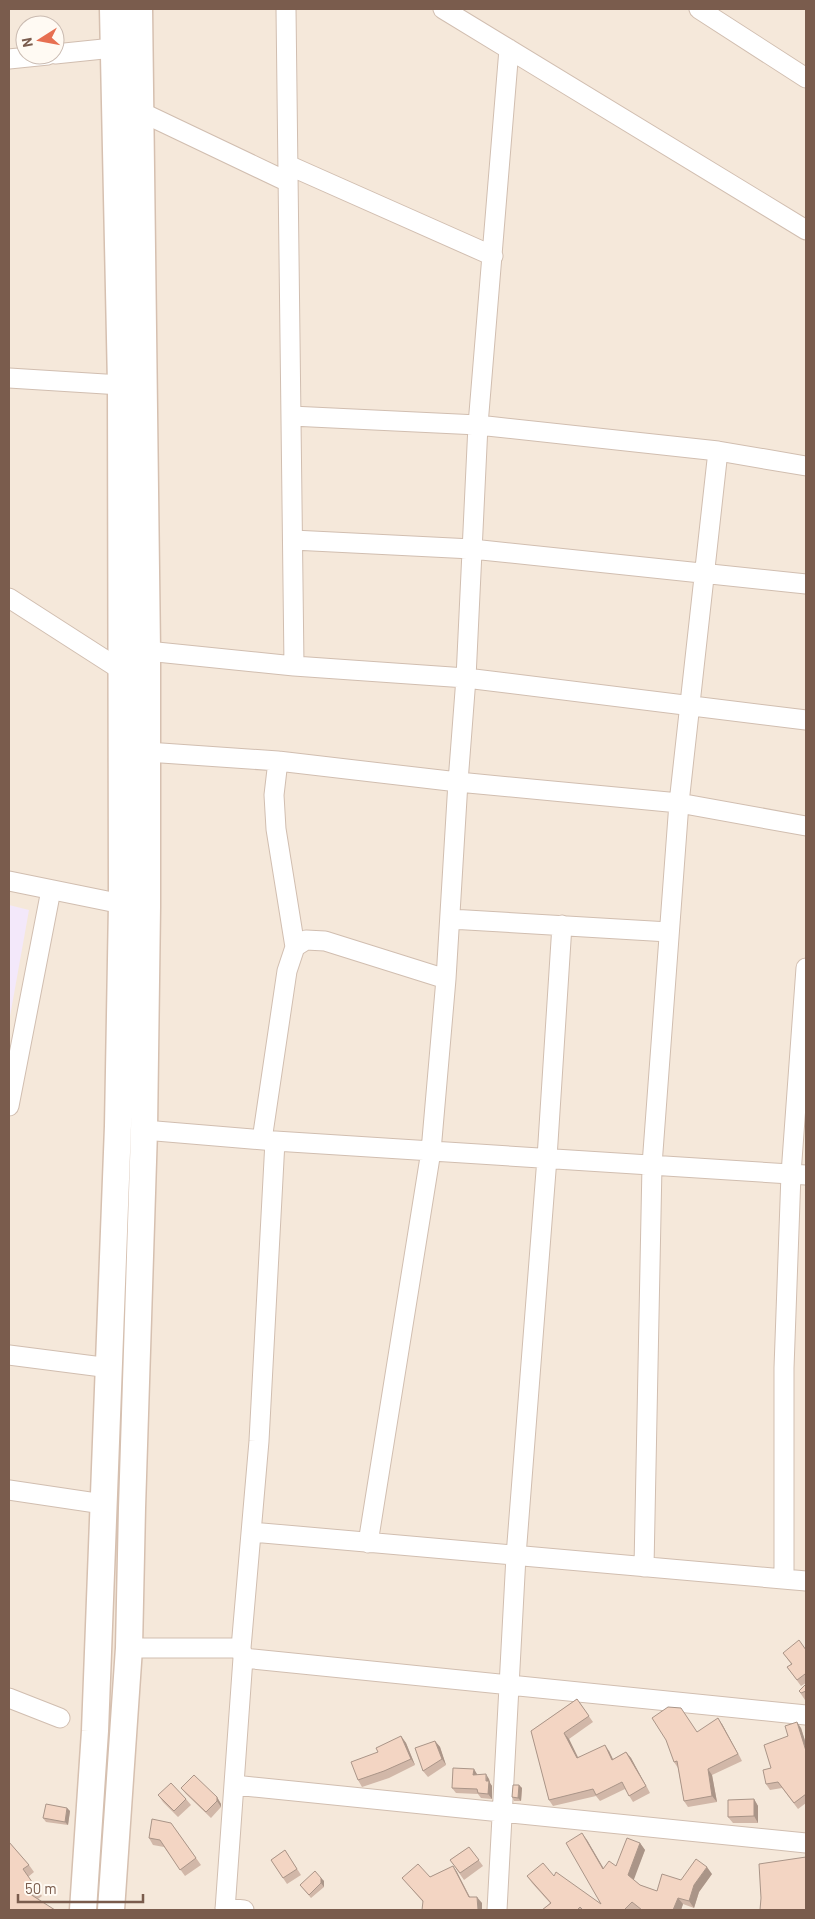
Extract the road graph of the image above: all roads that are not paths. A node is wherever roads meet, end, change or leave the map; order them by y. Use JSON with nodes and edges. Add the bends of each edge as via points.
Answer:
{"nodes":[{"id":1,"x":113,"y":9,"type":"edge"},
{"id":2,"x":139,"y":9,"type":"edge"},
{"id":3,"x":286,"y":9,"type":"edge"},
{"id":4,"x":443,"y":9,"type":"edge"},
{"id":5,"x":699,"y":9,"type":"edge"},
{"id":6,"x":113,"y":48,"type":"junction"},
{"id":7,"x":509,"y":49,"type":"junction"},
{"id":8,"x":65,"y":53,"type":"edge"},
{"id":9,"x":806,"y":78,"type":"edge"},
{"id":10,"x":139,"y":112,"type":"junction"},
{"id":11,"x":288,"y":173,"type":"junction"},
{"id":12,"x":806,"y":230,"type":"edge"},
{"id":13,"x":494,"y":256,"type":"junction"},
{"id":14,"x":9,"y":378,"type":"edge"},
{"id":15,"x":121,"y":385,"type":"junction"},
{"id":16,"x":291,"y":416,"type":"junction"},
{"id":17,"x":478,"y":425,"type":"junction"},
{"id":18,"x":718,"y":450,"type":"junction"},
{"id":19,"x":806,"y":466,"type":"edge"},
{"id":20,"x":293,"y":540,"type":"junction"},
{"id":21,"x":472,"y":550,"type":"junction"},
{"id":22,"x":705,"y":574,"type":"junction"},
{"id":23,"x":806,"y":584,"type":"edge"},
{"id":24,"x":9,"y":598,"type":"edge"},
{"id":25,"x":147,"y":651,"type":"junction"},
{"id":26,"x":294,"y":666,"type":"junction"},
{"id":27,"x":121,"y":670,"type":"junction"},
{"id":28,"x":466,"y":678,"type":"junction"},
{"id":29,"x":691,"y":706,"type":"junction"},
{"id":30,"x":806,"y":720,"type":"edge"},
{"id":31,"x":146,"y":752,"type":"junction"},
{"id":32,"x":278,"y":761,"type":"junction"},
{"id":33,"x":458,"y":782,"type":"junction"},
{"id":34,"x":679,"y":803,"type":"junction"},
{"id":35,"x":806,"y":826,"type":"edge"},
{"id":36,"x":9,"y":881,"type":"edge"},
{"id":37,"x":50,"y":890,"type":"junction"},
{"id":38,"x":122,"y":904,"type":"junction"},
{"id":39,"x":450,"y":919,"type":"junction"},
{"id":40,"x":562,"y":925,"type":"junction"},
{"id":41,"x":669,"y":932,"type":"junction"},
{"id":42,"x":295,"y":947,"type":"junction"},
{"id":43,"x":806,"y":968,"type":"edge"},
{"id":44,"x":446,"y":979,"type":"junction"},
{"id":45,"x":9,"y":1106,"type":"edge"},
{"id":46,"x":144,"y":1130,"type":"junction"},
{"id":47,"x":269,"y":1141,"type":"junction"},
{"id":48,"x":431,"y":1151,"type":"junction"},
{"id":49,"x":547,"y":1158,"type":"junction"},
{"id":50,"x":652,"y":1166,"type":"junction"},
{"id":51,"x":799,"y":1175,"type":"edge"},
{"id":52,"x":9,"y":1355,"type":"edge"},
{"id":53,"x":110,"y":1368,"type":"junction"},
{"id":54,"x":9,"y":1490,"type":"edge"},
{"id":55,"x":103,"y":1504,"type":"junction"},
{"id":56,"x":252,"y":1532,"type":"junction"},
{"id":57,"x":368,"y":1543,"type":"junction"},
{"id":58,"x":516,"y":1556,"type":"junction"},
{"id":59,"x":644,"y":1567,"type":"junction"},
{"id":60,"x":784,"y":1579,"type":"junction"},
{"id":61,"x":806,"y":1581,"type":"edge"},
{"id":62,"x":129,"y":1648,"type":"junction"},
{"id":63,"x":242,"y":1653,"type":"junction"},
{"id":64,"x":509,"y":1685,"type":"junction"},
{"id":65,"x":9,"y":1698,"type":"edge"},
{"id":66,"x":806,"y":1715,"type":"edge"},
{"id":67,"x":60,"y":1718,"type":"dead end"},
{"id":68,"x":234,"y":1785,"type":"junction"},
{"id":69,"x":503,"y":1812,"type":"junction"},
{"id":70,"x":806,"y":1843,"type":"edge"},
{"id":71,"x":225,"y":1909,"type":"edge"},
{"id":72,"x":83,"y":1910,"type":"edge"},
{"id":73,"x":111,"y":1910,"type":"edge"},
{"id":74,"x":244,"y":1910,"type":"edge"},
{"id":75,"x":497,"y":1910,"type":"edge"}],
"edges":[{"from":1,"to":6,"type":"main road"},
{"from":2,"to":10,"type":"main road"},
{"from":3,"to":11,"type":"street"},
{"from":4,"to":7,"type":"street"},
{"from":5,"to":9,"type":"street"},
{"from":6,"to":8,"type":"street"},
{"from":6,"to":15,"type":"main road"},
{"from":7,"to":12,"type":"street"},
{"from":7,"to":13,"type":"street"},
{"from":10,"to":11,"type":"street"},
{"from":10,"to":25,"type":"main road"},
{"from":11,"to":13,"type":"street"},
{"from":11,"to":16,"type":"street"},
{"from":13,"to":17,"type":"street"},
{"from":14,"to":15,"type":"street"},
{"from":15,"to":27,"type":"main road"},
{"from":16,"to":17,"type":"street"},
{"from":16,"to":20,"type":"street"},
{"from":17,"to":18,"type":"street"},
{"from":17,"to":21,"type":"street"},
{"from":18,"to":19,"type":"street"},
{"from":18,"to":22,"type":"street"},
{"from":20,"to":21,"type":"street"},
{"from":20,"to":26,"type":"street"},
{"from":21,"to":22,"type":"street"},
{"from":21,"to":28,"type":"street"},
{"from":22,"to":23,"type":"street"},
{"from":22,"to":29,"type":"street"},
{"from":24,"to":27,"type":"street"},
{"from":25,"to":26,"type":"street"},
{"from":25,"to":31,"type":"main road"},
{"from":26,"to":28,"type":"street"},
{"from":27,"to":38,"type":"main road"},
{"from":28,"to":29,"type":"street"},
{"from":28,"to":33,"type":"street"},
{"from":29,"to":30,"type":"street"},
{"from":29,"to":34,"type":"street"},
{"from":31,"to":32,"type":"street"},
{"from":31,"to":46,"type":"main road"},
{"from":32,"to":33,"type":"street"},
{"from":32,"to":42,"type":"street","via":[[274,795],[276,829]]},
{"from":33,"to":34,"type":"street"},
{"from":33,"to":39,"type":"street"},
{"from":34,"to":35,"type":"street"},
{"from":34,"to":41,"type":"street"},
{"from":36,"to":37,"type":"street"},
{"from":37,"to":38,"type":"street"},
{"from":37,"to":45,"type":"street"},
{"from":38,"to":53,"type":"main road"},
{"from":39,"to":40,"type":"street"},
{"from":39,"to":44,"type":"street"},
{"from":40,"to":41,"type":"street"},
{"from":40,"to":49,"type":"street"},
{"from":41,"to":50,"type":"street"},
{"from":42,"to":44,"type":"street","via":[[306,940],[324,941]]},
{"from":42,"to":47,"type":"street","via":[[287,971]]},
{"from":43,"to":51,"type":"street"},
{"from":44,"to":48,"type":"street"},
{"from":46,"to":47,"type":"street"},
{"from":46,"to":62,"type":"main road"},
{"from":47,"to":48,"type":"street"},
{"from":47,"to":56,"type":"street"},
{"from":48,"to":49,"type":"street"},
{"from":48,"to":57,"type":"street"},
{"from":49,"to":50,"type":"street"},
{"from":49,"to":58,"type":"street"},
{"from":50,"to":51,"type":"street"},
{"from":50,"to":59,"type":"street"},
{"from":51,"to":60,"type":"street","via":[[784,1368]]},
{"from":52,"to":53,"type":"street"},
{"from":53,"to":55,"type":"main road"},
{"from":54,"to":55,"type":"street"},
{"from":55,"to":72,"type":"main road","via":[[95,1731]]},
{"from":56,"to":57,"type":"street"},
{"from":56,"to":63,"type":"street"},
{"from":57,"to":58,"type":"street"},
{"from":58,"to":59,"type":"street"},
{"from":58,"to":64,"type":"street"},
{"from":59,"to":60,"type":"street"},
{"from":60,"to":61,"type":"street"},
{"from":62,"to":63,"type":"street"},
{"from":62,"to":73,"type":"main road"},
{"from":63,"to":64,"type":"street"},
{"from":63,"to":68,"type":"street"},
{"from":64,"to":66,"type":"street"},
{"from":64,"to":69,"type":"street"},
{"from":65,"to":67,"type":"street"},
{"from":68,"to":69,"type":"street"},
{"from":68,"to":71,"type":"street"},
{"from":69,"to":70,"type":"street"},
{"from":69,"to":75,"type":"street"},
{"from":71,"to":74,"type":"street"}]}
